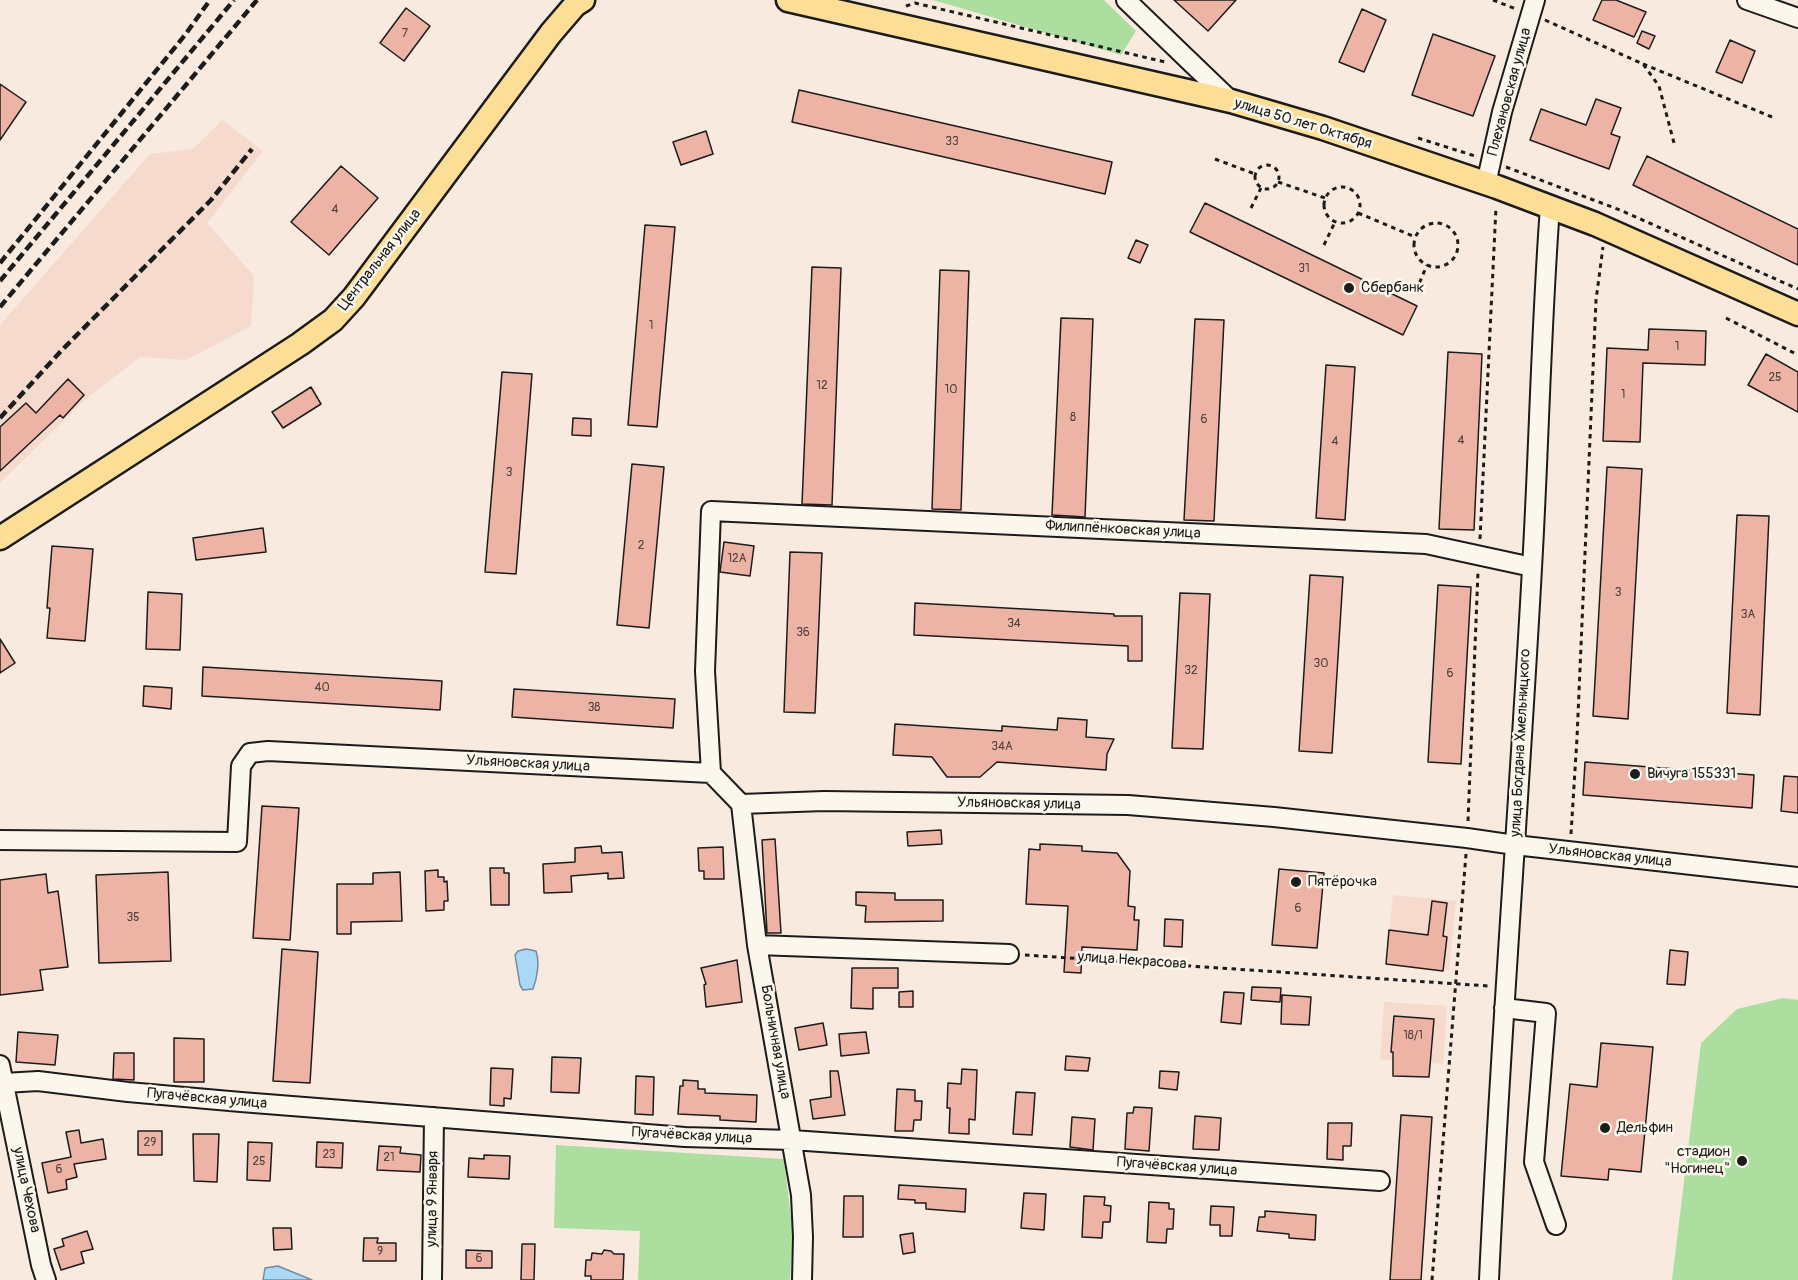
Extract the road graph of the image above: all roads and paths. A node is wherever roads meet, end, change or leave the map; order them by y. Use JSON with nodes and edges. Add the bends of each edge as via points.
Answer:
{"nodes":[{"id":1,"x":583,"y":0,"type":"edge"},
{"id":2,"x":788,"y":0,"type":"edge"},
{"id":3,"x":1126,"y":0,"type":"edge"},
{"id":4,"x":1493,"y":0,"type":"edge"},
{"id":5,"x":1748,"y":0,"type":"edge"},
{"id":6,"x":1533,"y":7,"type":"edge"},
{"id":7,"x":1798,"y":18,"type":"edge"},
{"id":8,"x":1643,"y":64,"type":"junction"},
{"id":9,"x":1231,"y":101,"type":"junction"},
{"id":10,"x":1772,"y":117,"type":"dead end"},
{"id":11,"x":1674,"y":143,"type":"dead end"},
{"id":12,"x":1215,"y":159,"type":"dead end"},
{"id":13,"x":1255,"y":174,"type":"junction"},
{"id":14,"x":1278,"y":182,"type":"junction"},
{"id":15,"x":1491,"y":185,"type":"junction"},
{"id":16,"x":1261,"y":188,"type":"junction"},
{"id":17,"x":1325,"y":198,"type":"junction"},
{"id":18,"x":1550,"y":207,"type":"junction"},
{"id":19,"x":1251,"y":208,"type":"dead end"},
{"id":20,"x":1358,"y":213,"type":"junction"},
{"id":21,"x":1335,"y":222,"type":"junction"},
{"id":22,"x":1608,"y":229,"type":"junction"},
{"id":23,"x":1415,"y":237,"type":"junction"},
{"id":24,"x":1324,"y":245,"type":"dead end"},
{"id":25,"x":1427,"y":265,"type":"junction"},
{"id":26,"x":1416,"y":291,"type":"dead end"},
{"id":27,"x":1798,"y":314,"type":"edge"},
{"id":28,"x":1726,"y":318,"type":"dead end"},
{"id":29,"x":1798,"y":355,"type":"edge"},
{"id":30,"x":0,"y":538,"type":"edge"},
{"id":31,"x":1479,"y":556,"type":"junction"},
{"id":32,"x":1532,"y":567,"type":"junction"},
{"id":33,"x":711,"y":773,"type":"junction"},
{"id":34,"x":741,"y":804,"type":"junction"},
{"id":35,"x":1467,"y":837,"type":"junction"},
{"id":36,"x":0,"y":840,"type":"edge"},
{"id":37,"x":1515,"y":845,"type":"junction"},
{"id":38,"x":1569,"y":851,"type":"junction"},
{"id":39,"x":1798,"y":877,"type":"edge"},
{"id":40,"x":757,"y":945,"type":"junction"},
{"id":41,"x":1009,"y":954,"type":"joint"},
{"id":42,"x":1456,"y":984,"type":"junction"},
{"id":43,"x":1506,"y":987,"type":"junction"},
{"id":44,"x":1504,"y":1008,"type":"junction"},
{"id":45,"x":1,"y":1078,"type":"edge"},
{"id":46,"x":434,"y":1118,"type":"junction"},
{"id":47,"x":792,"y":1140,"type":"junction"},
{"id":48,"x":1380,"y":1181,"type":"dead end"},
{"id":49,"x":1556,"y":1225,"type":"dead end"},
{"id":50,"x":46,"y":1280,"type":"edge"},
{"id":51,"x":432,"y":1280,"type":"edge"},
{"id":52,"x":802,"y":1280,"type":"edge"},
{"id":53,"x":1432,"y":1280,"type":"edge"},
{"id":54,"x":1489,"y":1280,"type":"edge"}],
"edges":[{"from":1,"to":30,"type":"main road","name":"Центральная улица","via":[[551,33],[333,320]]},
{"from":2,"to":9,"type":"main road","name":"улица 50 лет Октября"},
{"from":3,"to":9,"type":"street"},
{"from":4,"to":6,"type":"path"},
{"from":5,"to":7,"type":"street"},
{"from":6,"to":8,"type":"path"},
{"from":6,"to":15,"type":"street","name":"Плехановская улица","via":[[1502,112]]},
{"from":8,"to":10,"type":"path"},
{"from":8,"to":11,"type":"path","via":[[1659,86]]},
{"from":9,"to":15,"type":"main road","name":"улица 50 лет Октября"},
{"from":12,"to":13,"type":"path"},
{"from":13,"to":14,"type":"path","via":[[1270,166],[1278,174]]},
{"from":13,"to":16,"type":"path"},
{"from":14,"to":16,"type":"path","via":[[1269,189]]},
{"from":14,"to":17,"type":"path"},
{"from":15,"to":18,"type":"main road","name":"улица 50 лет Октября"},
{"from":15,"to":31,"type":"path"},
{"from":16,"to":19,"type":"path"},
{"from":17,"to":20,"type":"path","via":[[1332,190],[1349,189],[1360,201]]},
{"from":17,"to":21,"type":"path","via":[[1325,211]]},
{"from":18,"to":22,"type":"main road","name":"улица 50 лет Октября"},
{"from":18,"to":32,"type":"street","name":"улица Богдана Хмельницкого"},
{"from":20,"to":21,"type":"path","via":[[1350,222]]},
{"from":20,"to":23,"type":"path"},
{"from":21,"to":24,"type":"path"},
{"from":22,"to":27,"type":"main road","name":"улица 50 лет Октября"},
{"from":22,"to":38,"type":"path","via":[[1600,256],[1596,300]]},
{"from":23,"to":25,"type":"path","via":[[1414,250]]},
{"from":23,"to":25,"type":"path","via":[[1432,224],[1446,226],[1456,237],[1453,258],[1441,266]]},
{"from":25,"to":26,"type":"path"},
{"from":28,"to":29,"type":"path"},
{"from":31,"to":32,"type":"street","name":"Филиппёнковская улица"},
{"from":31,"to":33,"type":"street","name":"Филиппёнковская улица","via":[[1425,544],[711,511],[705,671]]},
{"from":31,"to":35,"type":"path"},
{"from":32,"to":37,"type":"street","name":"улица Богдана Хмельницкого"},
{"from":33,"to":34,"type":"street"},
{"from":33,"to":36,"type":"street","name":"Ульяновская улица","via":[[268,751],[249,753],[241,766],[237,842]]},
{"from":34,"to":35,"type":"street","name":"Ульяновская улица","via":[[824,801],[1128,806]]},
{"from":34,"to":40,"type":"street","name":"Больничная улица"},
{"from":35,"to":37,"type":"street","name":"Ульяновская улица"},
{"from":35,"to":42,"type":"path"},
{"from":37,"to":38,"type":"street","name":"Ульяновская улица"},
{"from":37,"to":43,"type":"street","name":"улица Богдана Хмельницкого"},
{"from":38,"to":39,"type":"street","name":"Ульяновская улица"},
{"from":40,"to":41,"type":"street"},
{"from":40,"to":47,"type":"street","name":"Больничная улица"},
{"from":41,"to":42,"type":"path","name":"улица Некрасова"},
{"from":42,"to":43,"type":"path","name":"улица Некрасова"},
{"from":42,"to":53,"type":"path"},
{"from":43,"to":44,"type":"street","name":"улица Богдана Хмельницкого"},
{"from":44,"to":49,"type":"street","via":[[1546,1013],[1534,1162]]},
{"from":44,"to":54,"type":"street","name":"улица Богдана Хмельницкого"},
{"from":45,"to":46,"type":"street","name":"Пугачёвская улица"},
{"from":45,"to":50,"type":"street","name":"улица Чехова"},
{"from":46,"to":47,"type":"street","name":"Пугачёвская улица","via":[[686,1137]]},
{"from":46,"to":51,"type":"street","name":"улица 9 Января"},
{"from":47,"to":48,"type":"street","name":"Пугачёвская улица"},
{"from":47,"to":52,"type":"street","name":"Больничная улица","via":[[801,1195]]}]}
